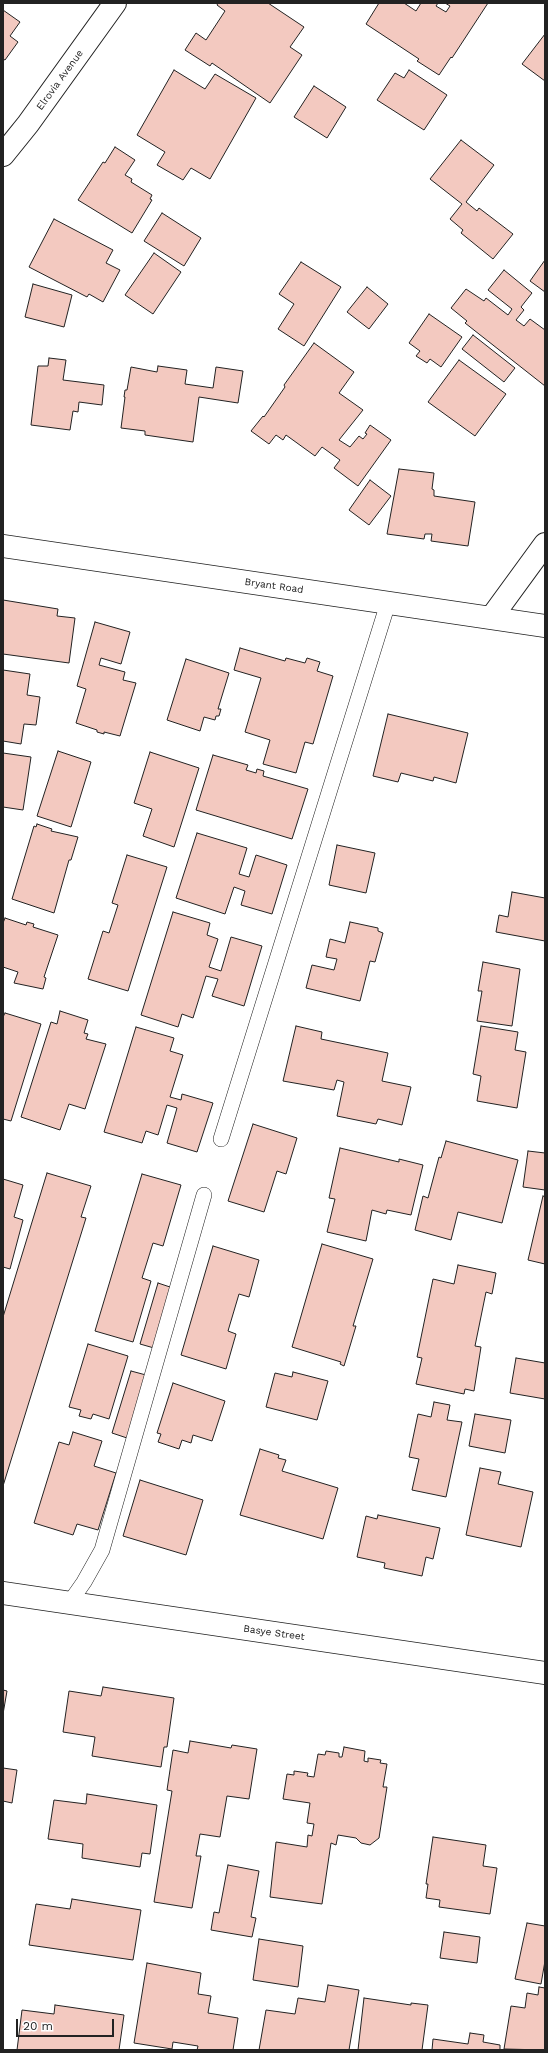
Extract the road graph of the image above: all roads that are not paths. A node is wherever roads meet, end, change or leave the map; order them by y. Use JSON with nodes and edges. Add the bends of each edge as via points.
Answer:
{"nodes":[{"id":1,"x":115,"y":3,"type":"edge"},
{"id":2,"x":3,"y":155,"type":"edge"},
{"id":3,"x":545,"y":544,"type":"edge"},
{"id":4,"x":3,"y":546,"type":"edge"},
{"id":5,"x":388,"y":602,"type":"junction"},
{"id":6,"x":491,"y":618,"type":"junction"},
{"id":7,"x":545,"y":626,"type":"edge"},
{"id":8,"x":221,"y":1139,"type":"dead end"},
{"id":9,"x":204,"y":1195,"type":"dead end"},
{"id":10,"x":3,"y":1593,"type":"edge"},
{"id":11,"x":70,"y":1602,"type":"junction"},
{"id":12,"x":545,"y":1673,"type":"edge"}],
"edges":[{"from":1,"to":2,"type":"street","name":"Elrovia Avenue"},
{"from":3,"to":6,"type":"street"},
{"from":4,"to":5,"type":"street","name":"Bryant Road"},
{"from":5,"to":6,"type":"street","name":"Bryant Road"},
{"from":5,"to":8,"type":"lane"},
{"from":6,"to":7,"type":"street","name":"Bryant Road"},
{"from":9,"to":11,"type":"lane","via":[[102,1550]]},
{"from":10,"to":11,"type":"street","name":"Basye Street"},
{"from":11,"to":12,"type":"street","name":"Basye Street"}]}
